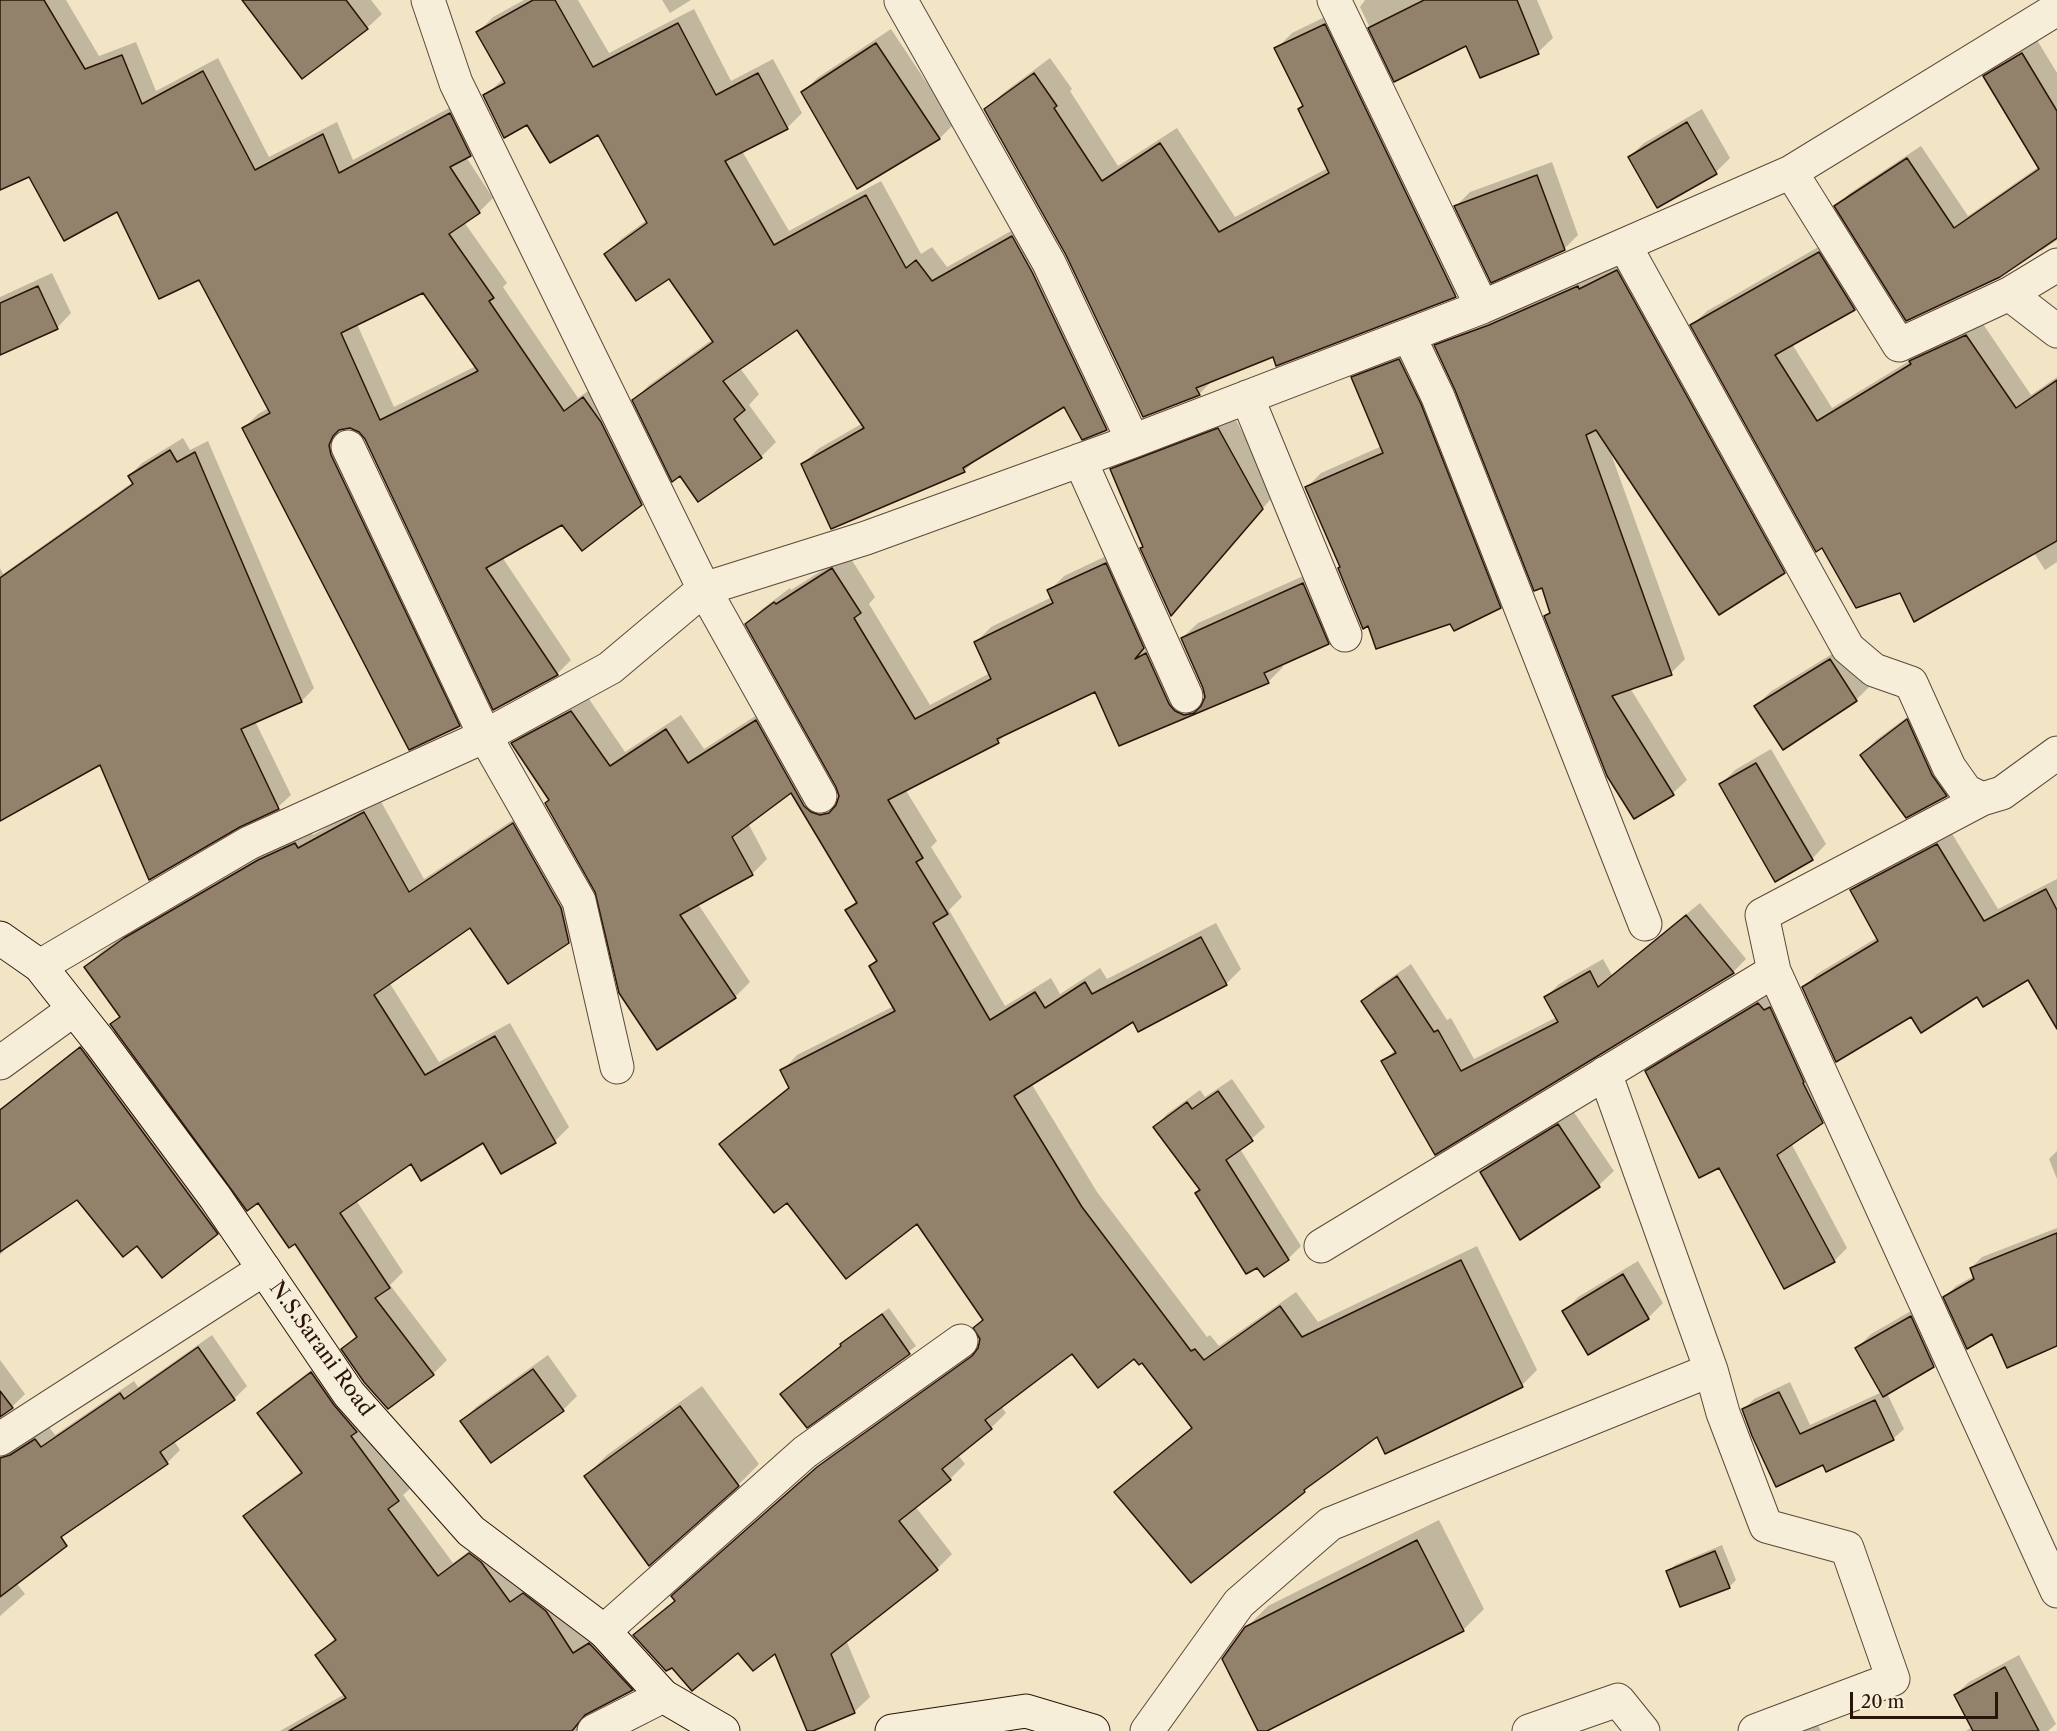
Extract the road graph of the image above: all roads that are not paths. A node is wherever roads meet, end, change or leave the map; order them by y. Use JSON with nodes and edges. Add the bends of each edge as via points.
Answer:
{"nodes":[{"id":1,"x":428,"y":0,"type":"edge"},
{"id":2,"x":901,"y":1,"type":"edge"},
{"id":3,"x":1347,"y":4,"type":"edge"},
{"id":4,"x":2057,"y":9,"type":"edge"},
{"id":5,"x":1791,"y":172,"type":"junction"},
{"id":6,"x":1625,"y":246,"type":"junction"},
{"id":7,"x":2057,"y":265,"type":"edge"},
{"id":8,"x":2009,"y":294,"type":"junction"},
{"id":9,"x":1482,"y":307,"type":"junction"},
{"id":10,"x":2057,"y":331,"type":"edge"},
{"id":11,"x":1409,"y":336,"type":"junction"},
{"id":12,"x":1247,"y":398,"type":"junction"},
{"id":13,"x":1133,"y":441,"type":"junction"},
{"id":14,"x":348,"y":447,"type":"dead end"},
{"id":15,"x":1080,"y":460,"type":"junction"},
{"id":16,"x":704,"y":589,"type":"junction"},
{"id":17,"x":1345,"y":636,"type":"dead end"},
{"id":18,"x":1186,"y":696,"type":"dead end"},
{"id":19,"x":485,"y":736,"type":"junction"},
{"id":20,"x":2057,"y":753,"type":"edge"},
{"id":21,"x":820,"y":796,"type":"dead end"},
{"id":22,"x":1982,"y":799,"type":"junction"},
{"id":23,"x":1645,"y":924,"type":"dead end"},
{"id":24,"x":0,"y":938,"type":"edge"},
{"id":25,"x":40,"y":966,"type":"junction"},
{"id":26,"x":1774,"y":971,"type":"junction"},
{"id":27,"x":73,"y":1010,"type":"junction"},
{"id":28,"x":0,"y":1063,"type":"edge"},
{"id":29,"x":617,"y":1067,"type":"dead end"},
{"id":30,"x":1605,"y":1072,"type":"junction"},
{"id":31,"x":1321,"y":1246,"type":"dead end"},
{"id":32,"x":264,"y":1269,"type":"junction"},
{"id":33,"x":961,"y":1341,"type":"dead end"},
{"id":34,"x":1711,"y":1370,"type":"junction"},
{"id":35,"x":0,"y":1439,"type":"edge"},
{"id":36,"x":2057,"y":1591,"type":"edge"},
{"id":37,"x":603,"y":1631,"type":"junction"},
{"id":38,"x":663,"y":1696,"type":"junction"},
{"id":39,"x":594,"y":1731,"type":"edge"},
{"id":40,"x":723,"y":1731,"type":"edge"},
{"id":41,"x":892,"y":1731,"type":"edge"},
{"id":42,"x":1093,"y":1731,"type":"edge"},
{"id":43,"x":1147,"y":1731,"type":"edge"},
{"id":44,"x":1529,"y":1731,"type":"edge"},
{"id":45,"x":1642,"y":1731,"type":"edge"},
{"id":46,"x":1755,"y":1731,"type":"edge"}],
"edges":[{"from":1,"to":16,"type":"street","via":[[456,82]]},
{"from":2,"to":13,"type":"street","via":[[1049,263]]},
{"from":3,"to":9,"type":"street"},
{"from":4,"to":5,"type":"street"},
{"from":5,"to":6,"type":"street"},
{"from":5,"to":8,"type":"street","via":[[1899,345]]},
{"from":6,"to":9,"type":"street"},
{"from":6,"to":22,"type":"street","via":[[1848,648],[1874,670],[1911,682],[1949,767],[1966,790]]},
{"from":7,"to":8,"type":"street"},
{"from":8,"to":10,"type":"street"},
{"from":9,"to":11,"type":"street"},
{"from":11,"to":12,"type":"street"},
{"from":11,"to":23,"type":"street","via":[[1438,398]]},
{"from":12,"to":13,"type":"street"},
{"from":12,"to":17,"type":"street"},
{"from":13,"to":15,"type":"street"},
{"from":14,"to":19,"type":"street"},
{"from":15,"to":16,"type":"street","via":[[866,538]]},
{"from":15,"to":18,"type":"street"},
{"from":16,"to":19,"type":"street","via":[[610,668]]},
{"from":16,"to":21,"type":"street"},
{"from":19,"to":25,"type":"street","via":[[249,843]]},
{"from":19,"to":29,"type":"street","via":[[579,901]]},
{"from":20,"to":22,"type":"street","via":[[2002,793]]},
{"from":22,"to":26,"type":"street","via":[[1762,915]]},
{"from":24,"to":25,"type":"street","name":"N.S.Sarani Road"},
{"from":25,"to":27,"type":"street","name":"N.S.Sarani Road"},
{"from":26,"to":30,"type":"street"},
{"from":26,"to":36,"type":"street"},
{"from":27,"to":28,"type":"street"},
{"from":27,"to":32,"type":"street","name":"N.S.Sarani Road","via":[[215,1197]]},
{"from":30,"to":31,"type":"street"},
{"from":30,"to":34,"type":"street"},
{"from":32,"to":35,"type":"street"},
{"from":32,"to":37,"type":"street","name":"N.S.Sarani Road","via":[[349,1394],[471,1531]]},
{"from":33,"to":37,"type":"street","via":[[805,1452]]},
{"from":34,"to":43,"type":"street","via":[[1330,1524],[1239,1603]]},
{"from":34,"to":46,"type":"street","via":[[1766,1526],[1847,1548],[1893,1679]]},
{"from":37,"to":38,"type":"street","name":"N.S.Sarani Road"},
{"from":38,"to":39,"type":"street"},
{"from":38,"to":40,"type":"street","name":"N.S.Sarani Road"},
{"from":41,"to":42,"type":"street","via":[[1026,1711]]},
{"from":44,"to":45,"type":"street","via":[[1618,1700]]}]}
